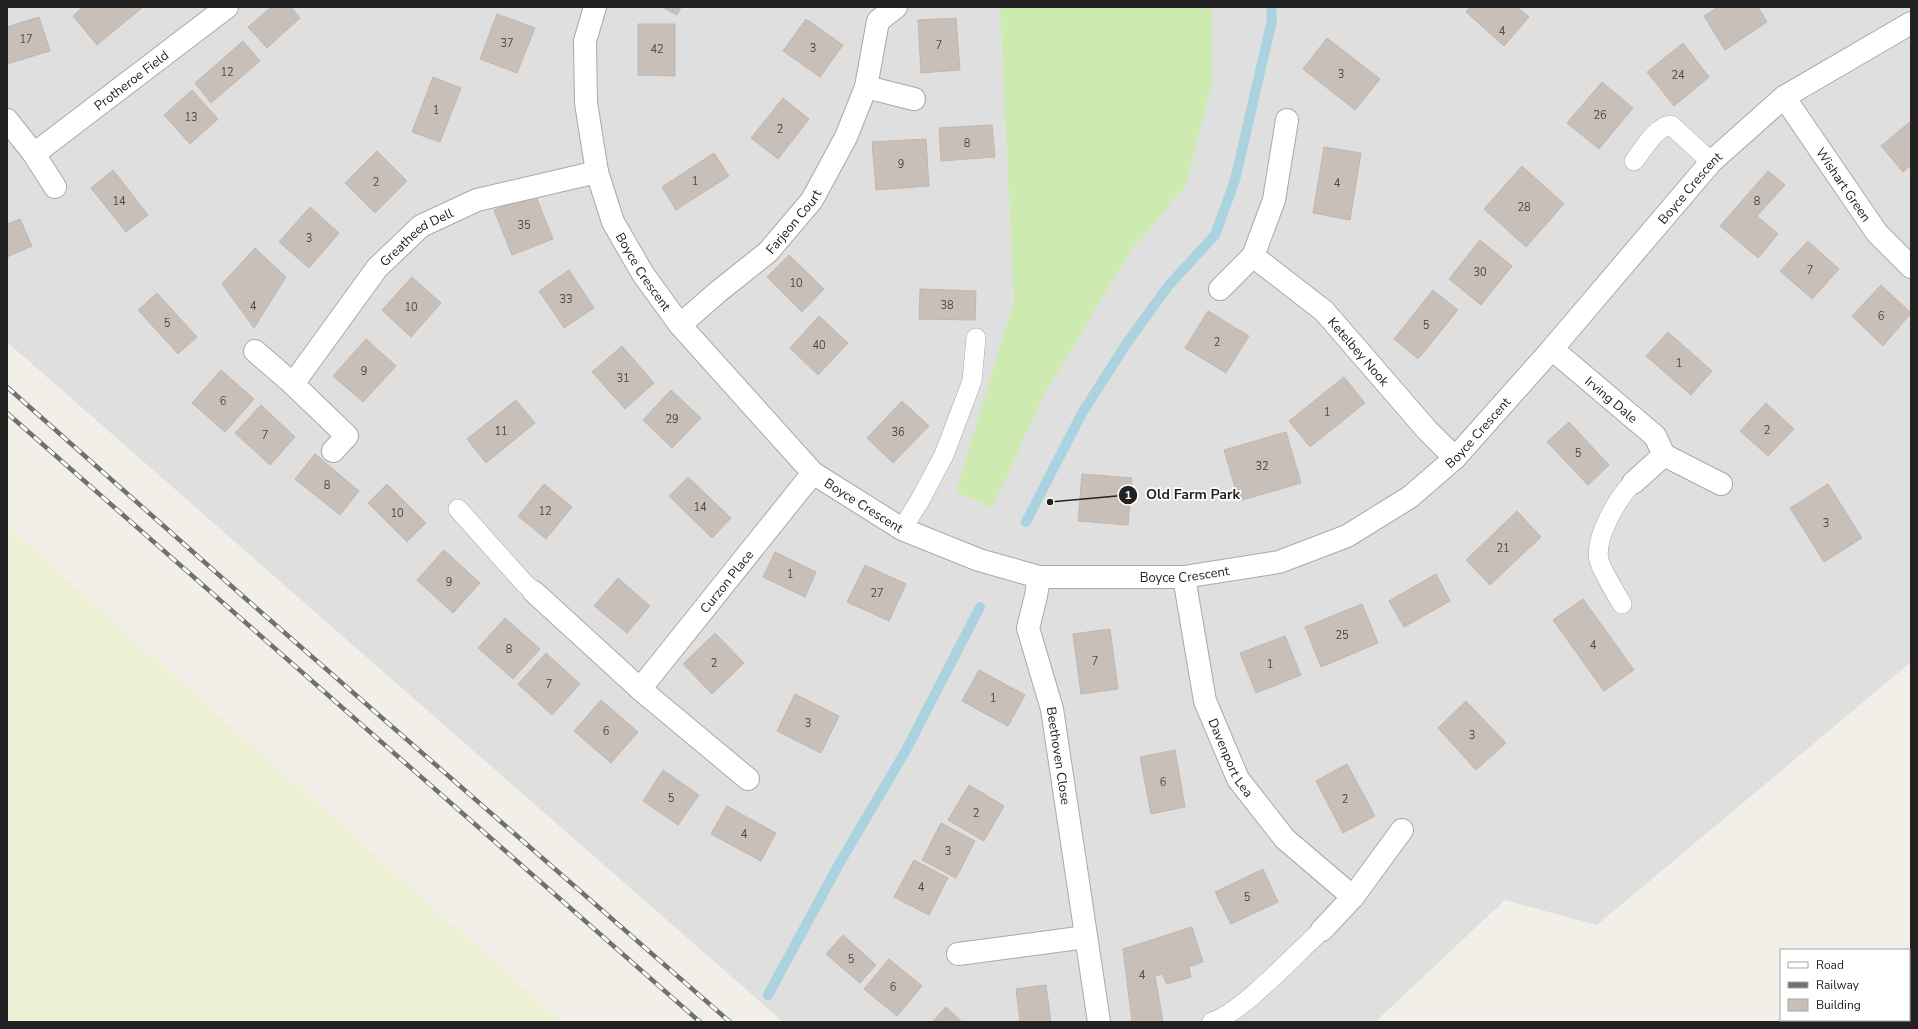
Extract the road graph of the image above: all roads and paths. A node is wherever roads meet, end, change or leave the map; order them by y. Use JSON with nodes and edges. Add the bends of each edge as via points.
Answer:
{"nodes":[{"id":1,"x":227,"y":7,"type":"edge"},
{"id":2,"x":595,"y":7,"type":"edge"},
{"id":3,"x":896,"y":7,"type":"edge"},
{"id":4,"x":1911,"y":23,"type":"edge"},
{"id":5,"x":866,"y":88,"type":"junction"},
{"id":6,"x":1784,"y":97,"type":"junction"},
{"id":7,"x":914,"y":99,"type":"dead end"},
{"id":8,"x":7,"y":120,"type":"edge"},
{"id":9,"x":1287,"y":120,"type":"dead end"},
{"id":10,"x":34,"y":154,"type":"junction"},
{"id":11,"x":1634,"y":161,"type":"dead end"},
{"id":12,"x":1710,"y":162,"type":"junction"},
{"id":13,"x":597,"y":172,"type":"junction"},
{"id":14,"x":55,"y":187,"type":"dead end"},
{"id":15,"x":1253,"y":256,"type":"junction"},
{"id":16,"x":1911,"y":267,"type":"edge"},
{"id":17,"x":1220,"y":289,"type":"dead end"},
{"id":18,"x":680,"y":325,"type":"junction"},
{"id":19,"x":976,"y":338,"type":"dead end"},
{"id":20,"x":1552,"y":350,"type":"junction"},
{"id":21,"x":255,"y":351,"type":"dead end"},
{"id":22,"x":293,"y":384,"type":"junction"},
{"id":23,"x":333,"y":451,"type":"dead end"},
{"id":24,"x":1664,"y":455,"type":"junction"},
{"id":25,"x":1455,"y":458,"type":"junction"},
{"id":26,"x":813,"y":473,"type":"junction"},
{"id":27,"x":1633,"y":483,"type":"joint"},
{"id":28,"x":1721,"y":484,"type":"dead end"},
{"id":29,"x":458,"y":509,"type":"dead end"},
{"id":30,"x":902,"y":529,"type":"junction"},
{"id":31,"x":1039,"y":577,"type":"junction"},
{"id":32,"x":1184,"y":577,"type":"junction"},
{"id":33,"x":534,"y":592,"type":"joint"},
{"id":34,"x":1622,"y":604,"type":"dead end"},
{"id":35,"x":640,"y":689,"type":"junction"},
{"id":36,"x":748,"y":779,"type":"dead end"},
{"id":37,"x":1402,"y":830,"type":"dead end"},
{"id":38,"x":1353,"y":897,"type":"junction"},
{"id":39,"x":1322,"y":930,"type":"joint"},
{"id":40,"x":1086,"y":937,"type":"junction"},
{"id":41,"x":958,"y":954,"type":"dead end"},
{"id":42,"x":1099,"y":1022,"type":"edge"},
{"id":43,"x":1212,"y":1022,"type":"edge"}],
"edges":[{"from":1,"to":10,"type":"street","name":"Protheroe Field"},
{"from":2,"to":13,"type":"street","name":"Boyce Crescent","via":[[585,41],[586,103]]},
{"from":3,"to":5,"type":"street","name":"Farjeon Court","via":[[878,21]]},
{"from":4,"to":6,"type":"street","name":"Boyce Crescent"},
{"from":5,"to":7,"type":"street"},
{"from":5,"to":18,"type":"street","name":"Farjeon Court","via":[[846,137],[812,200],[768,252]]},
{"from":6,"to":12,"type":"street","name":"Boyce Crescent"},
{"from":6,"to":16,"type":"street","name":"Wishart Green","via":[[1877,233]]},
{"from":8,"to":10,"type":"street"},
{"from":9,"to":15,"type":"street","via":[[1274,200]]},
{"from":10,"to":14,"type":"street"},
{"from":11,"to":12,"type":"lane","via":[[1659,130],[1671,125]]},
{"from":12,"to":20,"type":"street","name":"Boyce Crescent"},
{"from":13,"to":18,"type":"street","name":"Boyce Crescent","via":[[613,222],[643,274]]},
{"from":13,"to":22,"type":"street","name":"Greatheed Dell","via":[[477,200],[422,226],[377,268]]},
{"from":15,"to":17,"type":"street"},
{"from":15,"to":25,"type":"street","name":"Ketelbey Nook","via":[[1324,311],[1426,430]]},
{"from":18,"to":26,"type":"street","name":"Boyce Crescent"},
{"from":19,"to":30,"type":"lane","via":[[972,380],[944,455]]},
{"from":20,"to":24,"type":"street","name":"Irving Dale","via":[[1655,436]]},
{"from":20,"to":25,"type":"street","name":"Boyce Crescent"},
{"from":21,"to":22,"type":"street"},
{"from":22,"to":23,"type":"street","via":[[347,436]]},
{"from":24,"to":27,"type":"street"},
{"from":24,"to":28,"type":"street"},
{"from":25,"to":32,"type":"street","name":"Boyce Crescent","via":[[1410,497],[1347,536],[1279,562]]},
{"from":26,"to":30,"type":"street","name":"Boyce Crescent"},
{"from":26,"to":35,"type":"street","name":"Curzon Place"},
{"from":27,"to":34,"type":"lane","via":[[1624,492],[1601,535],[1599,560]]},
{"from":29,"to":33,"type":"lane"},
{"from":30,"to":31,"type":"street","name":"Boyce Crescent","via":[[979,560]]},
{"from":31,"to":32,"type":"street","name":"Boyce Crescent"},
{"from":31,"to":40,"type":"street","name":"Beethoven Close","via":[[1028,628],[1052,709]]},
{"from":32,"to":38,"type":"street","name":"Davenport Lea","via":[[1205,701],[1238,779],[1285,839]]},
{"from":33,"to":35,"type":"street"},
{"from":35,"to":36,"type":"street"},
{"from":37,"to":38,"type":"street"},
{"from":38,"to":39,"type":"street"},
{"from":39,"to":43,"type":"lane","via":[[1251,996],[1221,1019]]},
{"from":40,"to":41,"type":"street"},
{"from":40,"to":42,"type":"street","name":"Beethoven Close"}]}
